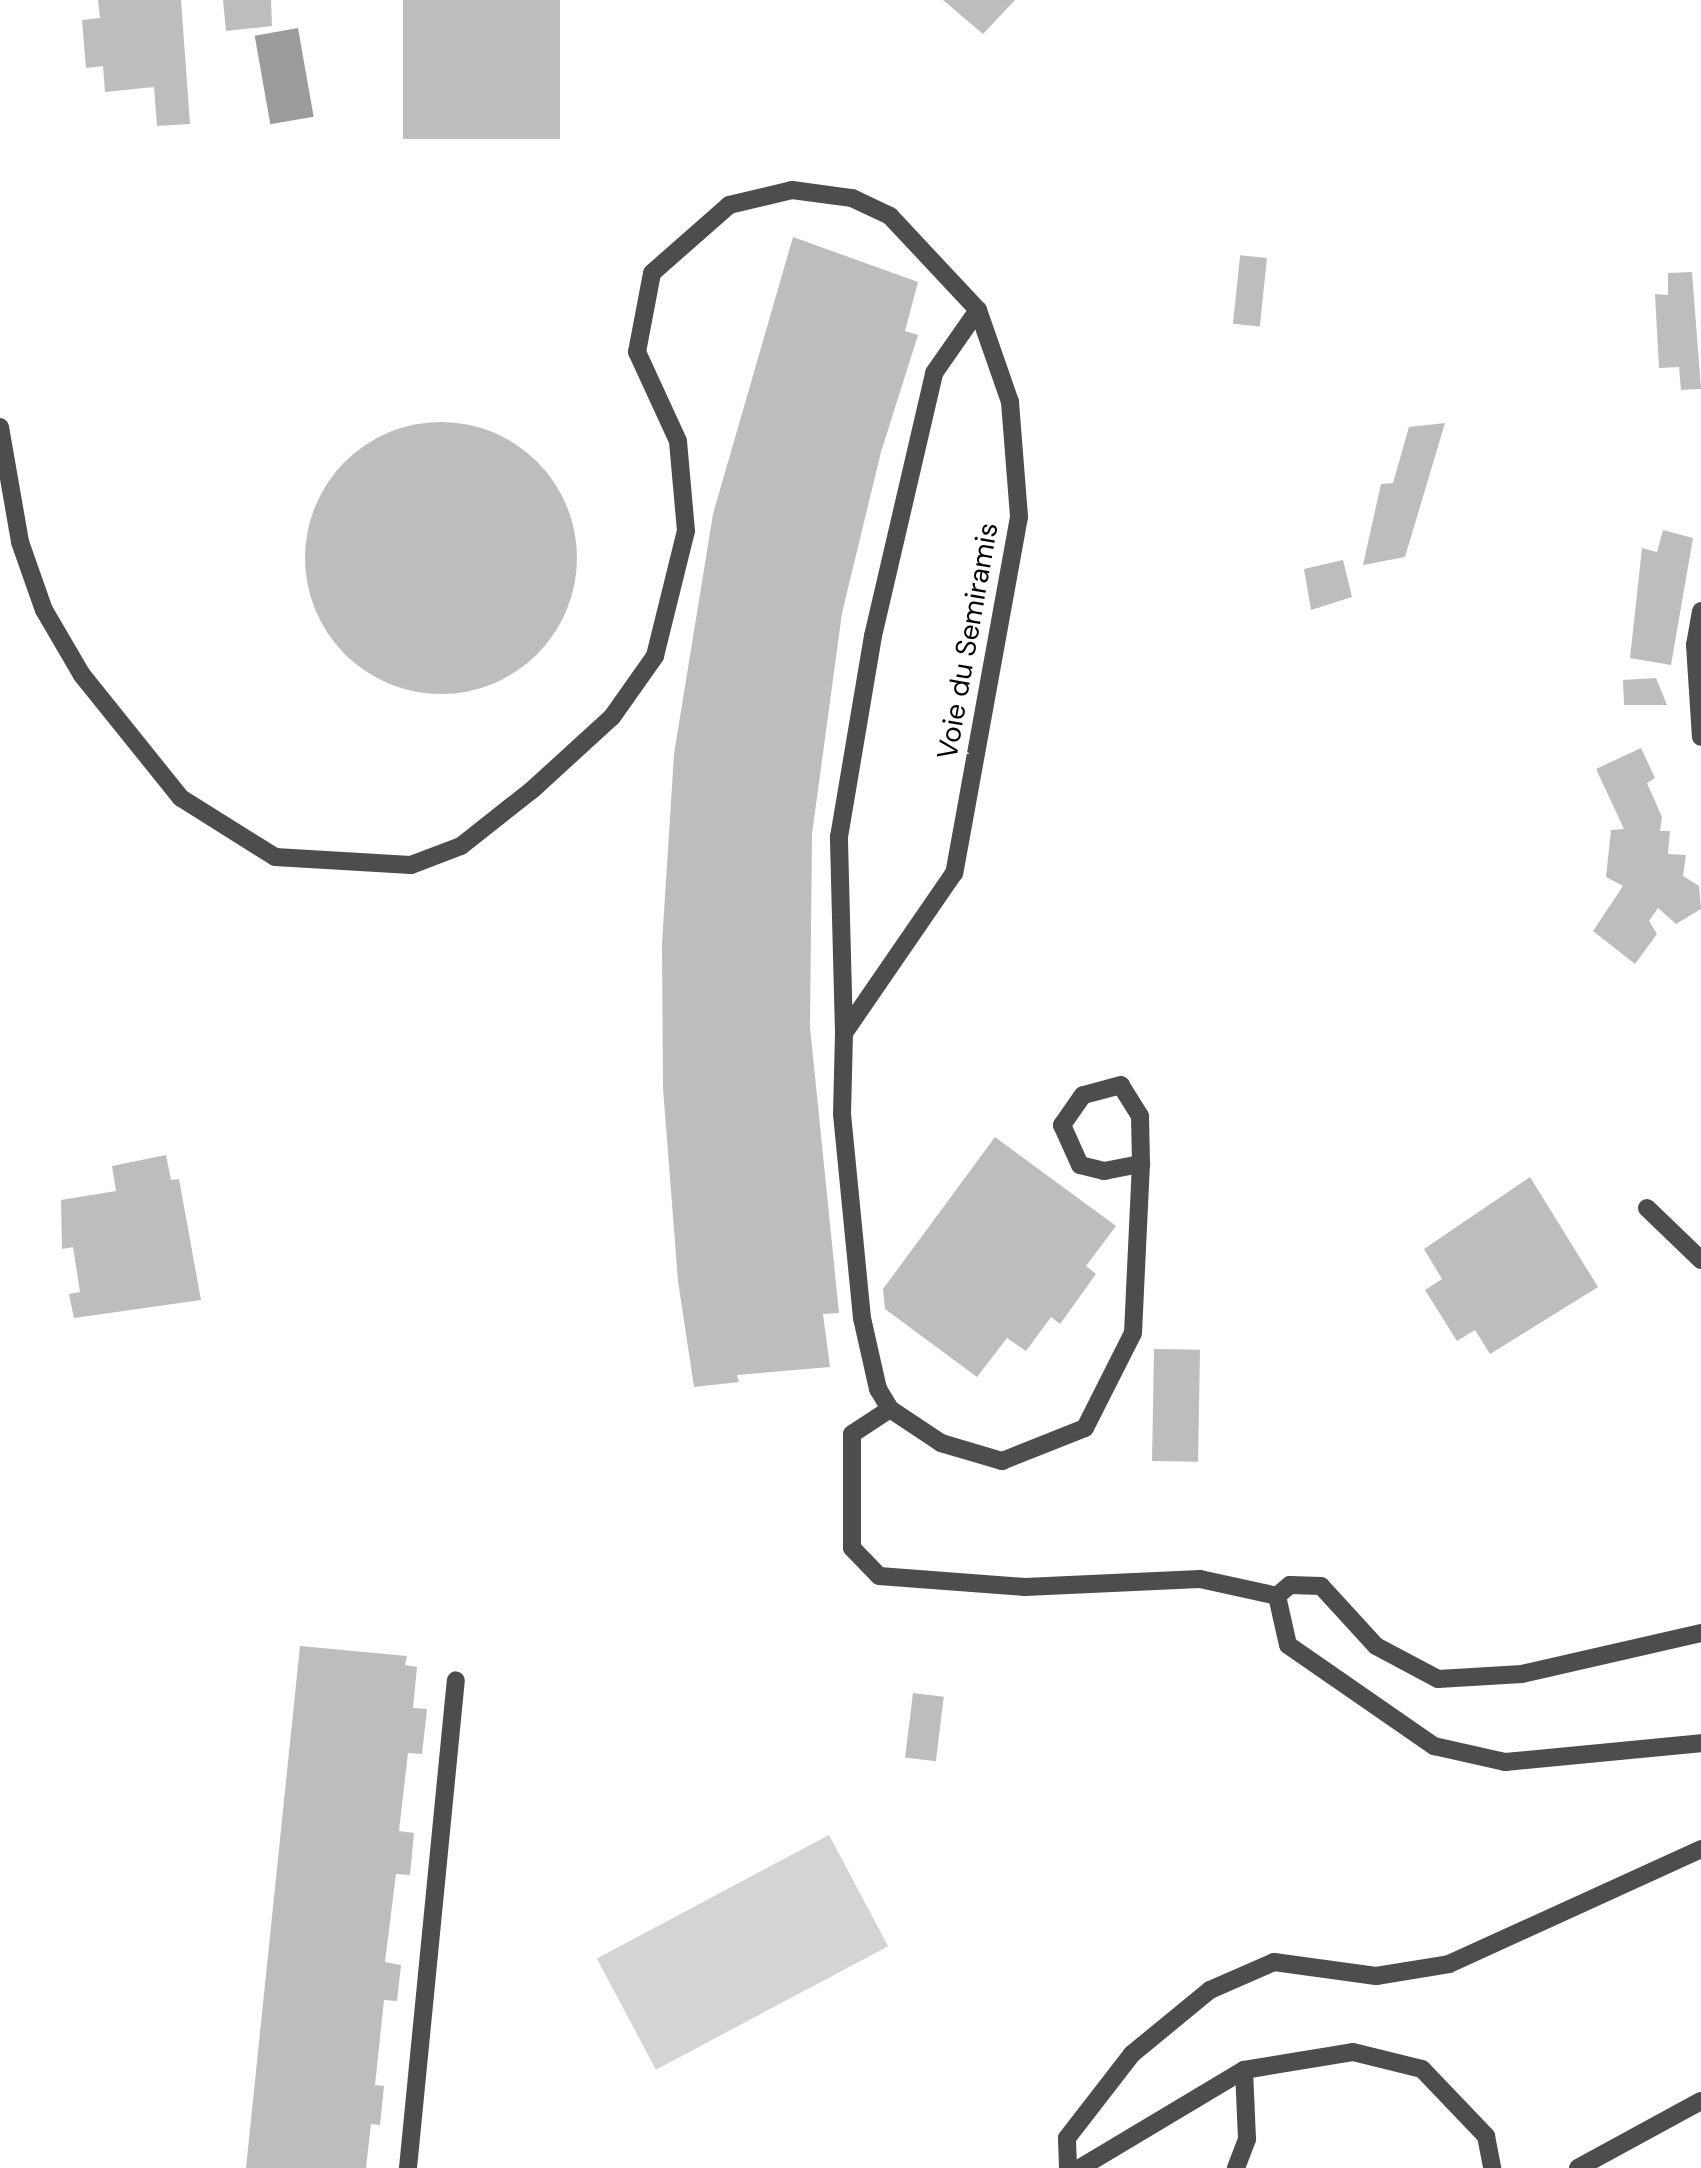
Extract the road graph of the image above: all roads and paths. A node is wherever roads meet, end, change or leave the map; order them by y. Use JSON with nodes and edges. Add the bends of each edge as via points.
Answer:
{"nodes":[{"id":1,"x":978,"y":310,"type":"junction"},
{"id":2,"x":0,"y":426,"type":"edge"},
{"id":3,"x":1701,"y":610,"type":"edge"},
{"id":4,"x":1701,"y":737,"type":"edge"},
{"id":5,"x":844,"y":1032,"type":"junction"},
{"id":6,"x":1141,"y":1164,"type":"junction"},
{"id":7,"x":1647,"y":1208,"type":"dead end"},
{"id":8,"x":1701,"y":1260,"type":"edge"},
{"id":9,"x":890,"y":1409,"type":"junction"},
{"id":10,"x":1277,"y":1596,"type":"junction"},
{"id":11,"x":1701,"y":1633,"type":"edge"},
{"id":12,"x":456,"y":1680,"type":"dead end"},
{"id":13,"x":1701,"y":1743,"type":"edge"},
{"id":14,"x":1701,"y":1849,"type":"edge"},
{"id":15,"x":1244,"y":2070,"type":"junction"},
{"id":16,"x":1701,"y":2100,"type":"edge"},
{"id":17,"x":408,"y":2168,"type":"edge"},
{"id":18,"x":1068,"y":2168,"type":"edge"},
{"id":19,"x":1080,"y":2168,"type":"edge"},
{"id":20,"x":1236,"y":2168,"type":"edge"},
{"id":21,"x":1492,"y":2168,"type":"edge"},
{"id":22,"x":1578,"y":2168,"type":"edge"}],
"edges":[{"from":1,"to":2,"type":"street","name":"Voie du Semiramis","via":[[890,216],[852,198],[792,190],[729,205],[652,273],[638,352],[678,441],[686,531],[655,656],[612,716],[532,790],[460,846],[411,865],[276,857],[181,798],[82,675],[44,610],[20,542]]},
{"from":1,"to":5,"type":"street","via":[[934,373],[873,636],[838,837]]},
{"from":1,"to":5,"type":"street","name":"Voie du Semiramis","via":[[1010,402],[1019,516],[954,872]]},
{"from":3,"to":4,"type":"street","via":[[1695,645]]},
{"from":5,"to":9,"type":"street","via":[[842,1114],[862,1318],[878,1388]]},
{"from":6,"to":6,"type":"street","via":[[1140,1116],[1121,1086],[1083,1095],[1062,1124],[1080,1165],[1104,1171]]},
{"from":6,"to":9,"type":"street","via":[[1133,1333],[1085,1428],[1002,1460],[941,1443]]},
{"from":7,"to":8,"type":"street"},
{"from":9,"to":10,"type":"street","via":[[852,1434],[852,1548],[879,1576],[1025,1588],[1200,1579]]},
{"from":10,"to":11,"type":"street","via":[[1290,1585],[1321,1586],[1376,1646],[1438,1679],[1522,1674]]},
{"from":10,"to":13,"type":"street","via":[[1288,1646],[1434,1746],[1505,1762]]},
{"from":12,"to":17,"type":"street"},
{"from":14,"to":18,"type":"street","via":[[1449,1964],[1376,1976],[1274,1962],[1210,1990],[1132,2054],[1067,2138]]},
{"from":15,"to":19,"type":"street"},
{"from":15,"to":20,"type":"street","via":[[1247,2139]]},
{"from":15,"to":21,"type":"street","via":[[1353,2052],[1422,2069],[1486,2136]]},
{"from":16,"to":22,"type":"street"}]}
